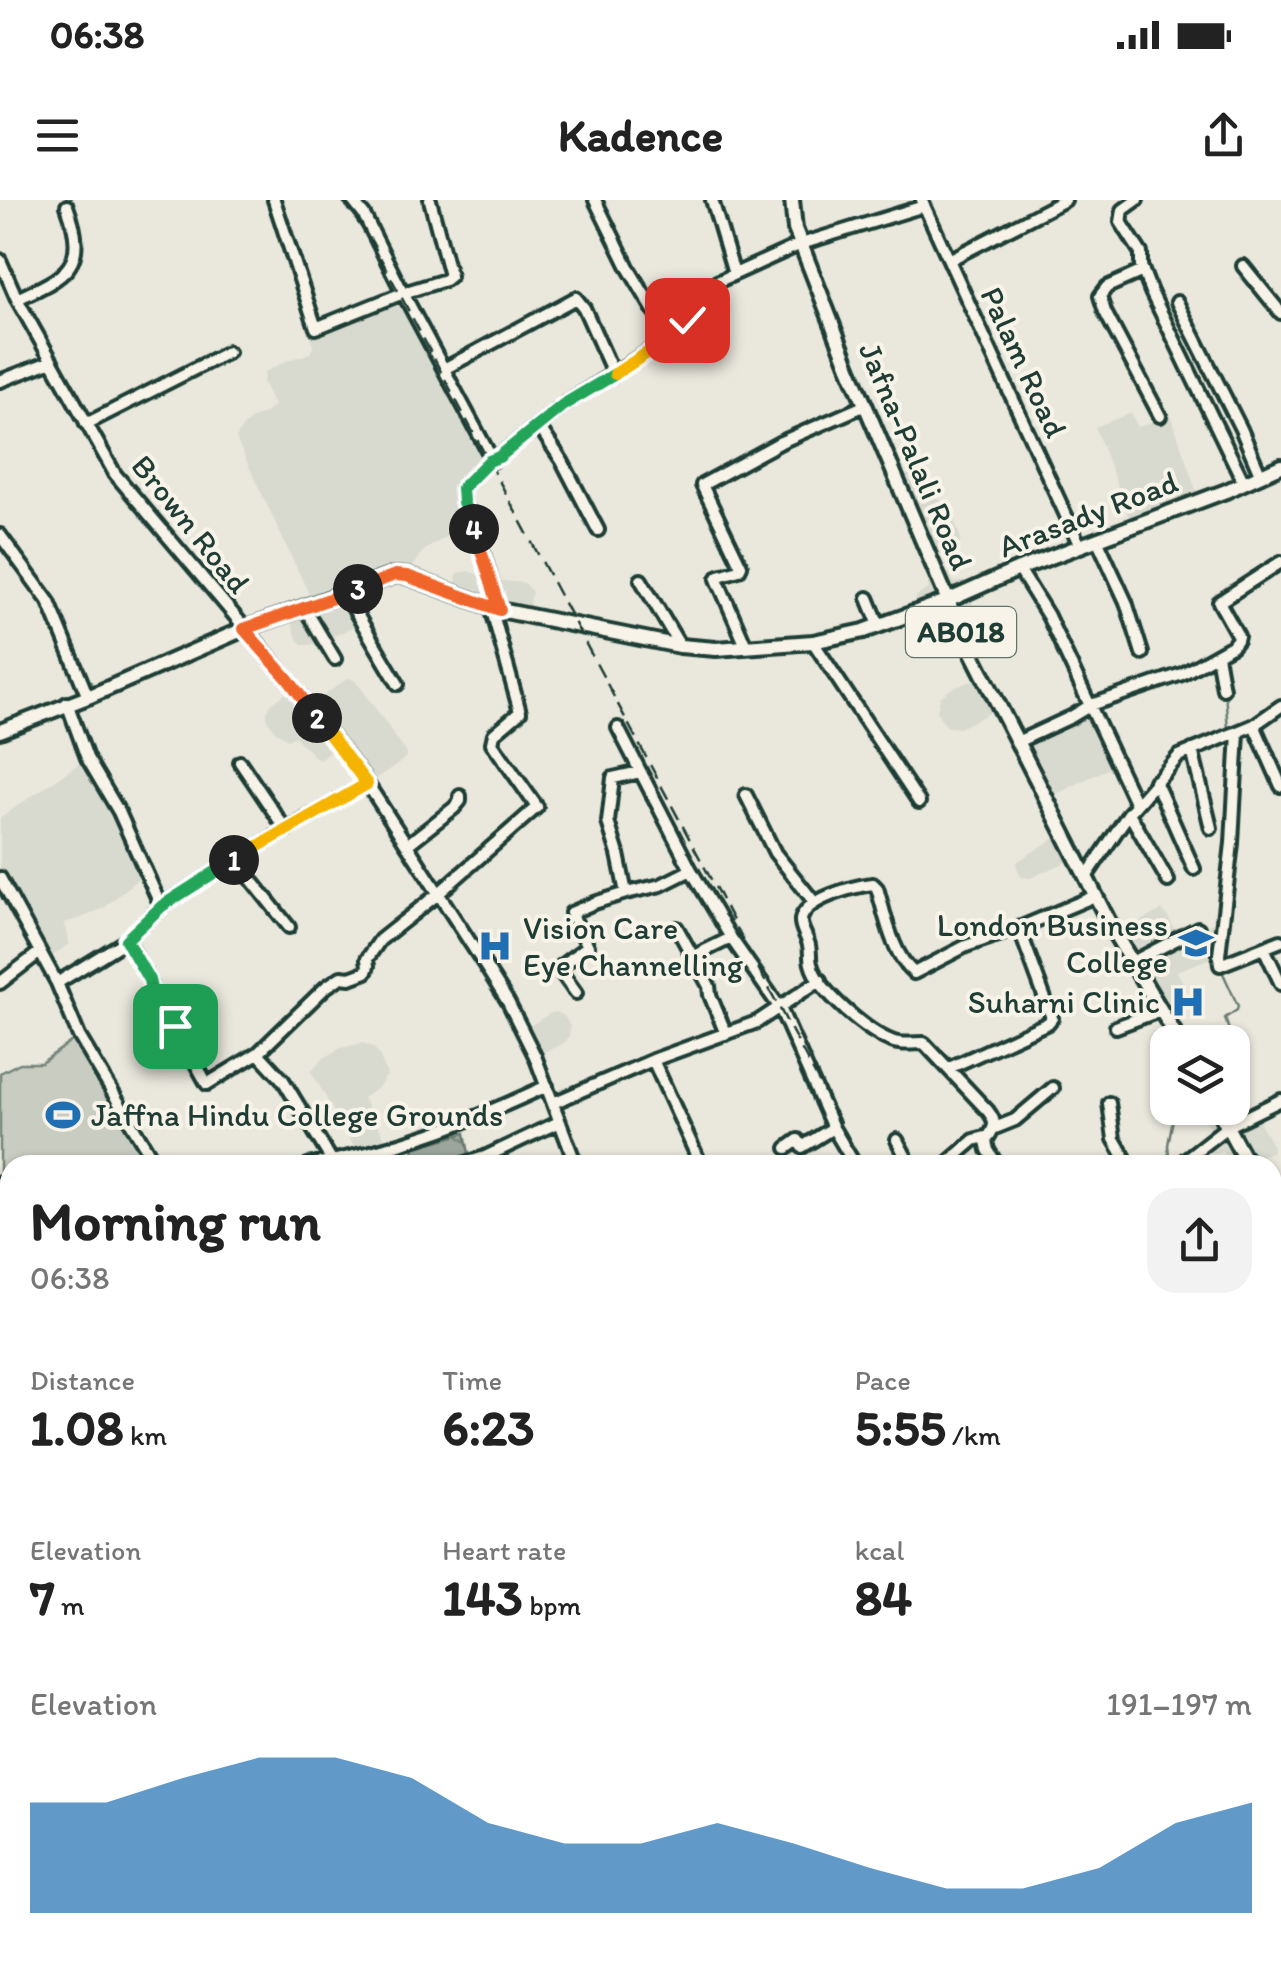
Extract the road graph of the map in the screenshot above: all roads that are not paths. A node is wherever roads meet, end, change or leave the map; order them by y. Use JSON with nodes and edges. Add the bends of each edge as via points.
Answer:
{"nodes":[{"id":1,"x":274,"y":200,"type":"edge"},
{"id":2,"x":352,"y":200,"type":"edge"},
{"id":3,"x":430,"y":200,"type":"edge"},
{"id":4,"x":595,"y":200,"type":"edge"},
{"id":5,"x":712,"y":200,"type":"edge"},
{"id":6,"x":792,"y":200,"type":"edge"},
{"id":7,"x":1065,"y":200,"type":"edge"},
{"id":8,"x":1138,"y":200,"type":"edge"},
{"id":9,"x":923,"y":203,"type":"edge"},
{"id":10,"x":66,"y":206,"type":"dead end"},
{"id":11,"x":801,"y":244,"type":"junction"},
{"id":12,"x":0,"y":260,"type":"edge"},
{"id":13,"x":949,"y":260,"type":"junction"},
{"id":14,"x":1243,"y":266,"type":"dead end"},
{"id":15,"x":1143,"y":271,"type":"junction"},
{"id":16,"x":734,"y":274,"type":"junction"},
{"id":17,"x":403,"y":292,"type":"junction"},
{"id":18,"x":18,"y":298,"type":"junction"},
{"id":19,"x":1176,"y":302,"type":"dead end"},
{"id":20,"x":1281,"y":313,"type":"edge"},
{"id":21,"x":670,"y":338,"type":"junction"},
{"id":22,"x":228,"y":352,"type":"dead end"},
{"id":23,"x":52,"y":360,"type":"junction"},
{"id":24,"x":444,"y":368,"type":"junction"},
{"id":25,"x":614,"y":374,"type":"junction"},
{"id":26,"x":0,"y":381,"type":"edge"},
{"id":27,"x":866,"y":405,"type":"junction"},
{"id":28,"x":1160,"y":416,"type":"dead end"},
{"id":29,"x":86,"y":424,"type":"junction"},
{"id":30,"x":538,"y":425,"type":"junction"},
{"id":31,"x":493,"y":460,"type":"junction"},
{"id":32,"x":1281,"y":466,"type":"edge"},
{"id":33,"x":1261,"y":476,"type":"junction"},
{"id":34,"x":1244,"y":483,"type":"junction"},
{"id":35,"x":598,"y":530,"type":"dead end"},
{"id":36,"x":0,"y":535,"type":"edge"},
{"id":37,"x":1097,"y":539,"type":"junction"},
{"id":38,"x":1080,"y":546,"type":"junction"},
{"id":39,"x":1281,"y":562,"type":"edge"},
{"id":40,"x":1019,"y":569,"type":"junction"},
{"id":41,"x":641,"y":580,"type":"dead end"},
{"id":42,"x":345,"y":594,"type":"junction"},
{"id":43,"x":868,"y":598,"type":"dead end"},
{"id":44,"x":946,"y":601,"type":"junction"},
{"id":45,"x":304,"y":607,"type":"junction"},
{"id":46,"x":496,"y":608,"type":"junction"},
{"id":47,"x":878,"y":626,"type":"junction"},
{"id":48,"x":244,"y":629,"type":"junction"},
{"id":49,"x":813,"y":642,"type":"junction"},
{"id":50,"x":680,"y":646,"type":"junction"},
{"id":51,"x":746,"y":646,"type":"junction"},
{"id":52,"x":1142,"y":653,"type":"dead end"},
{"id":53,"x":1217,"y":656,"type":"junction"},
{"id":54,"x":335,"y":660,"type":"dead end"},
{"id":55,"x":398,"y":684,"type":"dead end"},
{"id":56,"x":1223,"y":688,"type":"dead end"},
{"id":57,"x":88,"y":696,"type":"junction"},
{"id":58,"x":67,"y":703,"type":"junction"},
{"id":59,"x":1091,"y":705,"type":"junction"},
{"id":60,"x":1281,"y":706,"type":"edge"},
{"id":61,"x":1254,"y":725,"type":"junction"},
{"id":62,"x":618,"y":728,"type":"dead end"},
{"id":63,"x":0,"y":731,"type":"edge"},
{"id":64,"x":1238,"y":732,"type":"junction"},
{"id":65,"x":1017,"y":742,"type":"junction"},
{"id":66,"x":1192,"y":750,"type":"junction"},
{"id":67,"x":240,"y":762,"type":"dead end"},
{"id":68,"x":640,"y":772,"type":"junction"},
{"id":69,"x":1155,"y":780,"type":"junction"},
{"id":70,"x":367,"y":784,"type":"junction"},
{"id":71,"x":1281,"y":786,"type":"edge"},
{"id":72,"x":746,"y":795,"type":"dead end"},
{"id":73,"x":460,"y":796,"type":"dead end"},
{"id":74,"x":919,"y":802,"type":"dead end"},
{"id":75,"x":1132,"y":808,"type":"junction"},
{"id":76,"x":1211,"y":828,"type":"dead end"},
{"id":77,"x":286,"y":830,"type":"junction"},
{"id":78,"x":407,"y":846,"type":"junction"},
{"id":79,"x":235,"y":859,"type":"junction"},
{"id":80,"x":1194,"y":869,"type":"dead end"},
{"id":81,"x":691,"y":870,"type":"junction"},
{"id":82,"x":1086,"y":877,"type":"junction"},
{"id":83,"x":0,"y":878,"type":"edge"},
{"id":84,"x":1168,"y":881,"type":"dead end"},
{"id":85,"x":626,"y":892,"type":"junction"},
{"id":86,"x":438,"y":894,"type":"junction"},
{"id":87,"x":1095,"y":896,"type":"junction"},
{"id":88,"x":814,"y":904,"type":"junction"},
{"id":89,"x":162,"y":906,"type":"junction"},
{"id":90,"x":289,"y":928,"type":"dead end"},
{"id":91,"x":677,"y":928,"type":"dead end"},
{"id":92,"x":1019,"y":928,"type":"junction"},
{"id":93,"x":1198,"y":928,"type":"dead end"},
{"id":94,"x":730,"y":938,"type":"junction"},
{"id":95,"x":126,"y":940,"type":"junction"},
{"id":96,"x":1281,"y":941,"type":"edge"},
{"id":97,"x":1264,"y":948,"type":"junction"},
{"id":98,"x":40,"y":952,"type":"junction"},
{"id":99,"x":694,"y":956,"type":"junction"},
{"id":100,"x":1131,"y":963,"type":"junction"},
{"id":101,"x":820,"y":980,"type":"junction"},
{"id":102,"x":0,"y":983,"type":"edge"},
{"id":103,"x":57,"y":984,"type":"junction"},
{"id":104,"x":1281,"y":984,"type":"edge"},
{"id":105,"x":576,"y":993,"type":"dead end"},
{"id":106,"x":780,"y":1008,"type":"junction"},
{"id":107,"x":1159,"y":1011,"type":"junction"},
{"id":108,"x":1168,"y":1025,"type":"edge"},
{"id":109,"x":1116,"y":1026,"type":"dead end"},
{"id":110,"x":726,"y":1034,"type":"junction"},
{"id":111,"x":258,"y":1053,"type":"junction"},
{"id":112,"x":654,"y":1060,"type":"junction"},
{"id":113,"x":949,"y":1068,"type":"junction"},
{"id":114,"x":547,"y":1086,"type":"junction"},
{"id":115,"x":1053,"y":1088,"type":"dead end"},
{"id":116,"x":1281,"y":1100,"type":"edge"},
{"id":117,"x":552,"y":1103,"type":"junction"},
{"id":118,"x":1108,"y":1103,"type":"dead end"},
{"id":119,"x":559,"y":1122,"type":"junction"},
{"id":120,"x":1228,"y":1126,"type":"junction"},
{"id":121,"x":833,"y":1128,"type":"junction"},
{"id":122,"x":992,"y":1132,"type":"junction"},
{"id":123,"x":897,"y":1140,"type":"dead end"},
{"id":124,"x":390,"y":1147,"type":"junction"},
{"id":125,"x":787,"y":1148,"type":"dead end"},
{"id":126,"x":150,"y":1155,"type":"edge"},
{"id":127,"x":328,"y":1155,"type":"edge"},
{"id":128,"x":357,"y":1155,"type":"edge"},
{"id":129,"x":391,"y":1155,"type":"edge"},
{"id":130,"x":487,"y":1155,"type":"edge"},
{"id":131,"x":572,"y":1155,"type":"edge"},
{"id":132,"x":696,"y":1155,"type":"edge"},
{"id":133,"x":849,"y":1155,"type":"edge"},
{"id":134,"x":905,"y":1155,"type":"edge"},
{"id":135,"x":957,"y":1155,"type":"edge"},
{"id":136,"x":991,"y":1155,"type":"edge"},
{"id":137,"x":1124,"y":1155,"type":"edge"},
{"id":138,"x":1191,"y":1155,"type":"edge"},
{"id":139,"x":1243,"y":1155,"type":"edge"}],
"edges":[{"from":1,"to":17,"type":"street","via":[[316,328]]},
{"from":2,"to":17,"type":"street"},
{"from":3,"to":17,"type":"street","via":[[450,276]]},
{"from":4,"to":21,"type":"street"},
{"from":5,"to":16,"type":"street"},
{"from":6,"to":11,"type":"main road","name":"Jafna-Palali Road","number":"AB018"},
{"from":7,"to":13,"type":"street"},
{"from":8,"to":15,"type":"street","via":[[1122,210],[1122,222],[1141,252]]},
{"from":9,"to":11,"type":"street"},
{"from":9,"to":13,"type":"street","name":"Palam Road"},
{"from":10,"to":18,"type":"street","via":[[72,263],[62,276]]},
{"from":11,"to":16,"type":"street"},
{"from":11,"to":27,"type":"main road","name":"Jafna-Palali Road","number":"AB018"},
{"from":12,"to":18,"type":"street","name":"Brown Road"},
{"from":13,"to":38,"type":"street","name":"Palam Road"},
{"from":14,"to":20,"type":"street"},
{"from":15,"to":28,"type":"street","via":[[1100,296]]},
{"from":15,"to":34,"type":"street"},
{"from":16,"to":21,"type":"street","via":[[716,282]]},
{"from":17,"to":24,"type":"street"},
{"from":18,"to":23,"type":"street","name":"Brown Road"},
{"from":19,"to":33,"type":"street"},
{"from":21,"to":25,"type":"street"},
{"from":22,"to":29,"type":"street"},
{"from":23,"to":26,"type":"street"},
{"from":23,"to":29,"type":"street","name":"Brown Road"},
{"from":24,"to":25,"type":"street","via":[[576,298]]},
{"from":24,"to":31,"type":"street"},
{"from":25,"to":30,"type":"street"},
{"from":27,"to":44,"type":"main road","name":"Jafna-Palali Road","number":"AB018"},
{"from":27,"to":51,"type":"street","via":[[702,485],[741,566],[717,579]]},
{"from":29,"to":48,"type":"street","name":"Brown Road","via":[[115,474]]},
{"from":30,"to":31,"type":"street"},
{"from":30,"to":35,"type":"street"},
{"from":31,"to":46,"type":"street","via":[[462,488]]},
{"from":32,"to":33,"type":"main road","name":"Arasady Road"},
{"from":33,"to":34,"type":"main road","name":"Arasady Road"},
{"from":34,"to":37,"type":"main road","name":"Arasady Road"},
{"from":36,"to":57,"type":"street","via":[[49,602]]},
{"from":37,"to":38,"type":"main road","name":"Arasady Road"},
{"from":37,"to":52,"type":"street"},
{"from":38,"to":40,"type":"main road","name":"Arasady Road"},
{"from":39,"to":53,"type":"street","via":[[1219,602],[1238,636]]},
{"from":40,"to":44,"type":"main road","name":"Arasady Road"},
{"from":40,"to":59,"type":"street"},
{"from":41,"to":50,"type":"street"},
{"from":42,"to":45,"type":"main road","name":"Arasady Road"},
{"from":42,"to":46,"type":"main road","name":"Arasady Road","via":[[407,576]]},
{"from":42,"to":55,"type":"street"},
{"from":43,"to":47,"type":"street"},
{"from":44,"to":47,"type":"main road","name":"Arasady Road"},
{"from":44,"to":65,"type":"main road","name":"Jafna-Palali Road","number":"AB018"},
{"from":45,"to":48,"type":"main road","name":"Arasady Road"},
{"from":45,"to":54,"type":"street"},
{"from":46,"to":50,"type":"main road","name":"Arasady Road"},
{"from":46,"to":86,"type":"street","via":[[520,712],[492,743],[537,807]]},
{"from":47,"to":49,"type":"main road","name":"Arasady Road"},
{"from":48,"to":57,"type":"main road","name":"Arasady Road"},
{"from":48,"to":70,"type":"street","name":"Brown Road"},
{"from":49,"to":51,"type":"main road","name":"Arasady Road"},
{"from":49,"to":74,"type":"street"},
{"from":50,"to":51,"type":"main road","name":"Arasady Road"},
{"from":53,"to":56,"type":"street"},
{"from":53,"to":59,"type":"street"},
{"from":57,"to":58,"type":"main road","name":"Arasady Road"},
{"from":58,"to":63,"type":"main road","name":"Arasady Road"},
{"from":58,"to":89,"type":"street"},
{"from":59,"to":65,"type":"street"},
{"from":59,"to":75,"type":"street"},
{"from":60,"to":61,"type":"street"},
{"from":61,"to":64,"type":"street"},
{"from":61,"to":71,"type":"street"},
{"from":62,"to":68,"type":"street"},
{"from":64,"to":66,"type":"street"},
{"from":64,"to":97,"type":"street","via":[[1220,964]]},
{"from":65,"to":82,"type":"main road","name":"Jafna-Palali Road","number":"AB018"},
{"from":66,"to":69,"type":"street"},
{"from":66,"to":76,"type":"street"},
{"from":67,"to":77,"type":"street"},
{"from":68,"to":81,"type":"street"},
{"from":68,"to":85,"type":"street","via":[[614,778],[608,822]]},
{"from":69,"to":75,"type":"street"},
{"from":69,"to":80,"type":"street"},
{"from":70,"to":77,"type":"street"},
{"from":70,"to":78,"type":"street","name":"Brown Road"},
{"from":72,"to":88,"type":"street","via":[[775,853]]},
{"from":73,"to":78,"type":"street"},
{"from":75,"to":82,"type":"street"},
{"from":75,"to":84,"type":"street"},
{"from":77,"to":79,"type":"street"},
{"from":78,"to":86,"type":"street","name":"Brown Road"},
{"from":79,"to":89,"type":"street"},
{"from":79,"to":90,"type":"street"},
{"from":81,"to":85,"type":"street"},
{"from":81,"to":94,"type":"street"},
{"from":82,"to":87,"type":"main road","name":"Jafna-Palali Road","number":"AB018"},
{"from":83,"to":98,"type":"street"},
{"from":85,"to":105,"type":"street","via":[[571,914],[588,946],[558,968]]},
{"from":86,"to":111,"type":"street","via":[[380,940],[366,972],[326,988]]},
{"from":86,"to":114,"type":"street","name":"Brown Road","via":[[508,1002]]},
{"from":87,"to":92,"type":"street"},
{"from":87,"to":100,"type":"main road","name":"Jafna-Palali Road","number":"AB018"},
{"from":88,"to":92,"type":"street","via":[[876,886],[914,973]]},
{"from":88,"to":101,"type":"street","via":[[800,923]]},
{"from":89,"to":95,"type":"street"},
{"from":91,"to":99,"type":"street"},
{"from":92,"to":113,"type":"street","via":[[1052,1018]]},
{"from":93,"to":100,"type":"street"},
{"from":94,"to":99,"type":"street"},
{"from":94,"to":106,"type":"street"},
{"from":95,"to":103,"type":"street"},
{"from":95,"to":111,"type":"street","via":[[149,980],[155,1008],[175,1026],[207,1084]]},
{"from":96,"to":97,"type":"street"},
{"from":97,"to":104,"type":"street"},
{"from":98,"to":102,"type":"street"},
{"from":98,"to":103,"type":"street"},
{"from":99,"to":110,"type":"street"},
{"from":100,"to":107,"type":"main road","name":"Jafna-Palali Road","number":"AB018"},
{"from":101,"to":106,"type":"street"},
{"from":101,"to":113,"type":"street","via":[[850,1016],[891,1041],[924,1043]]},
{"from":103,"to":126,"type":"street","via":[[79,1036]]},
{"from":106,"to":110,"type":"street"},
{"from":106,"to":121,"type":"street"},
{"from":107,"to":108,"type":"main road","name":"Jafna-Palali Road","number":"AB018"},
{"from":107,"to":109,"type":"street"},
{"from":110,"to":112,"type":"street"},
{"from":111,"to":127,"type":"street","via":[[283,1080]]},
{"from":112,"to":117,"type":"street"},
{"from":112,"to":132,"type":"street"},
{"from":113,"to":122,"type":"street","via":[[994,1119]]},
{"from":114,"to":117,"type":"street","name":"Brown Road"},
{"from":114,"to":124,"type":"street"},
{"from":115,"to":122,"type":"street"},
{"from":116,"to":120,"type":"street"},
{"from":117,"to":119,"type":"street","name":"Brown Road"},
{"from":118,"to":137,"type":"street"},
{"from":119,"to":130,"type":"street"},
{"from":119,"to":131,"type":"street","name":"Brown Road"},
{"from":120,"to":138,"type":"street"},
{"from":120,"to":139,"type":"main road"},
{"from":121,"to":125,"type":"street","via":[[802,1147],[798,1140]]},
{"from":121,"to":133,"type":"street"},
{"from":122,"to":135,"type":"street"},
{"from":122,"to":136,"type":"street","via":[[986,1141]]},
{"from":123,"to":134,"type":"street"},
{"from":124,"to":128,"type":"street"},
{"from":124,"to":129,"type":"street"}]}
